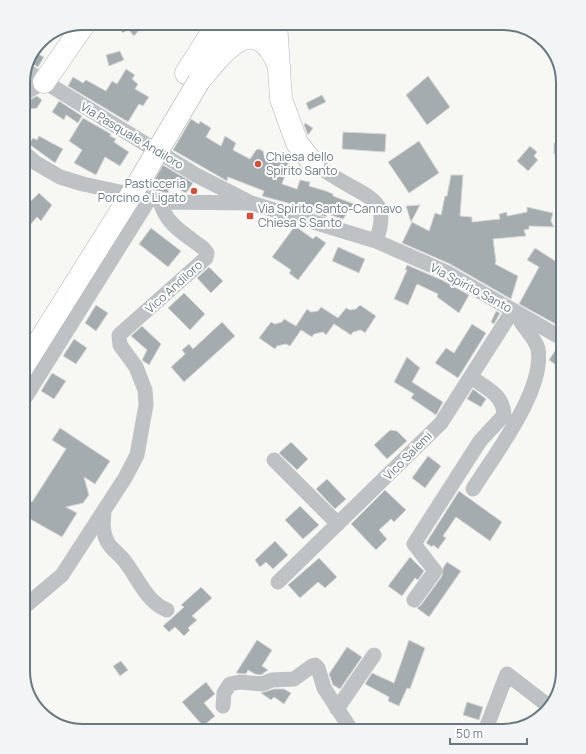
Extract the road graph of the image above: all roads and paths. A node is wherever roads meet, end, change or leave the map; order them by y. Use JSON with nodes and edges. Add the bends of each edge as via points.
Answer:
{"nodes":[{"id":1,"x":79,"y":30,"type":"edge"},
{"id":2,"x":207,"y":30,"type":"edge"},
{"id":3,"x":214,"y":30,"type":"edge"},
{"id":4,"x":228,"y":30,"type":"edge"},
{"id":5,"x":276,"y":30,"type":"edge"},
{"id":6,"x":279,"y":68,"type":"junction"},
{"id":7,"x":193,"y":72,"type":"junction"},
{"id":8,"x":35,"y":77,"type":"edge"},
{"id":9,"x":30,"y":158,"type":"edge"},
{"id":10,"x":313,"y":163,"type":"joint"},
{"id":11,"x":155,"y":200,"type":"junction"},
{"id":12,"x":251,"y":203,"type":"junction"},
{"id":13,"x":376,"y":241,"type":"junction"},
{"id":14,"x":519,"y":314,"type":"junction"},
{"id":15,"x":30,"y":329,"type":"edge"},
{"id":16,"x":556,"y":335,"type":"edge"},
{"id":17,"x":30,"y":356,"type":"edge"},
{"id":18,"x":471,"y":378,"type":"junction"},
{"id":19,"x":30,"y":390,"type":"edge"},
{"id":20,"x":274,"y":460,"type":"dead end"},
{"id":21,"x":473,"y":489,"type":"dead end"},
{"id":22,"x":104,"y":510,"type":"junction"},
{"id":23,"x":338,"y":524,"type":"junction"},
{"id":24,"x":278,"y":582,"type":"dead end"},
{"id":25,"x":414,"y":600,"type":"dead end"},
{"id":26,"x":30,"y":602,"type":"edge"},
{"id":27,"x":167,"y":610,"type":"dead end"},
{"id":28,"x":374,"y":655,"type":"dead end"},
{"id":29,"x":545,"y":703,"type":"edge"},
{"id":30,"x":222,"y":706,"type":"dead end"},
{"id":31,"x":338,"y":709,"type":"junction"},
{"id":32,"x":348,"y":724,"type":"edge"},
{"id":33,"x":488,"y":724,"type":"edge"}],
"edges":[{"from":1,"to":8,"type":"highway"},
{"from":2,"to":7,"type":"highway"},
{"from":3,"to":7,"type":"highway"},
{"from":4,"to":7,"type":"highway"},
{"from":5,"to":6,"type":"highway"},
{"from":6,"to":7,"type":"highway","via":[[274,55],[266,46],[255,38],[244,38]]},
{"from":6,"to":10,"type":"highway","via":[[281,99],[288,120],[297,143]]},
{"from":7,"to":15,"type":"highway"},
{"from":7,"to":17,"type":"highway","bridge":true,"via":[[136,187]]},
{"from":8,"to":12,"type":"street","name":"Via Pasquale Andiloro","via":[[183,167]]},
{"from":9,"to":11,"type":"street","via":[[60,177]]},
{"from":10,"to":13,"type":"street","via":[[374,199],[380,210],[382,224]]},
{"from":11,"to":12,"type":"street"},
{"from":11,"to":19,"type":"street"},
{"from":11,"to":22,"type":"street","name":"Vico Andiloro","via":[[167,220],[207,253],[206,258],[119,335],[120,345],[141,377],[146,405],[133,466]]},
{"from":12,"to":13,"type":"street","name":"Via Pasquale Andiloro"},
{"from":13,"to":14,"type":"street","name":"Via Spirito Santo","via":[[446,272]]},
{"from":14,"to":16,"type":"street","name":"Via Spirito Santo"},
{"from":14,"to":18,"type":"street","name":"Vico Salemi"},
{"from":14,"to":21,"type":"street","via":[[521,322],[538,347],[538,367],[528,401]]},
{"from":18,"to":23,"type":"street","name":"Vico Salemi","via":[[441,423]]},
{"from":18,"to":25,"type":"street","via":[[500,398],[504,405],[504,415],[480,441],[414,544],[435,571]]},
{"from":20,"to":23,"type":"street"},
{"from":22,"to":26,"type":"street","via":[[62,575]]},
{"from":22,"to":27,"type":"street","via":[[102,525],[107,543],[124,560],[148,597],[158,607]]},
{"from":23,"to":24,"type":"street","name":"Vico Salemi"},
{"from":28,"to":31,"type":"street"},
{"from":29,"to":33,"type":"street","via":[[507,674]]},
{"from":30,"to":31,"type":"street","via":[[224,693],[230,684],[262,684],[272,680],[294,679],[315,665],[324,688]]},
{"from":31,"to":32,"type":"street"}]}
